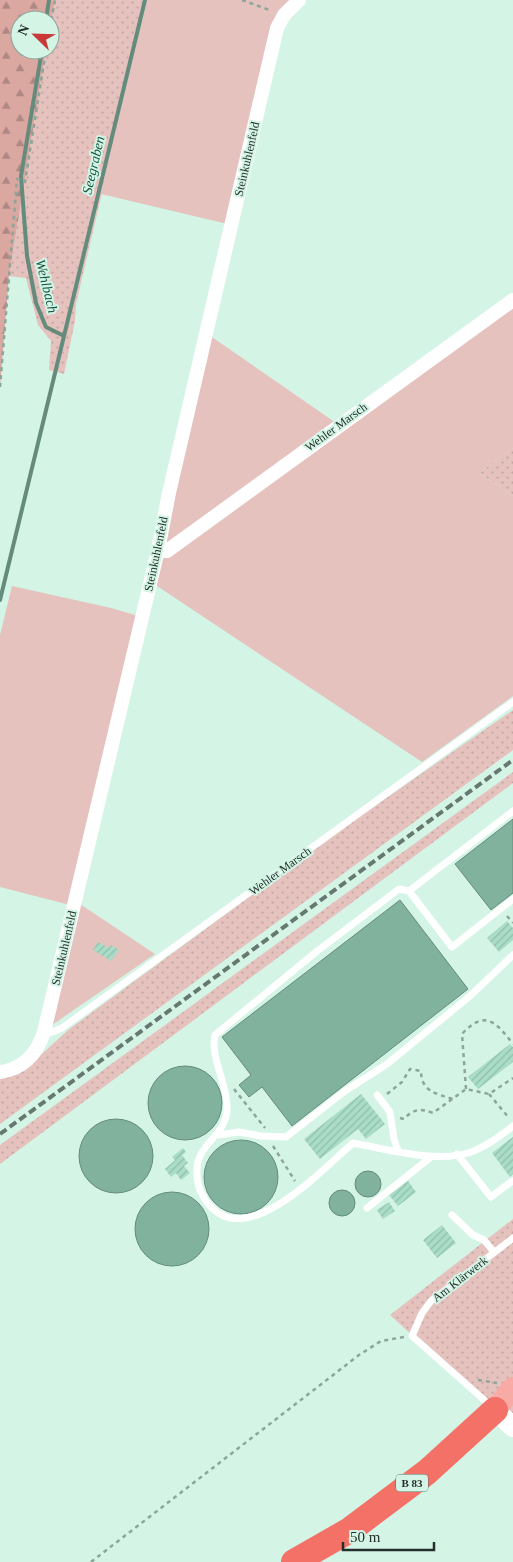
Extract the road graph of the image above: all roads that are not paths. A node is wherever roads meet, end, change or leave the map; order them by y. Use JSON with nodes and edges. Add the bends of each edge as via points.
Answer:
{"nodes":[{"id":1,"x":299,"y":0,"type":"edge"},
{"id":2,"x":513,"y":300,"type":"edge"},
{"id":3,"x":158,"y":550,"type":"junction"},
{"id":4,"x":513,"y":702,"type":"edge"},
{"id":5,"x":513,"y":811,"type":"edge"},
{"id":6,"x":409,"y":891,"type":"junction"},
{"id":7,"x":513,"y":899,"type":"edge"},
{"id":8,"x":513,"y":955,"type":"edge"},
{"id":9,"x":44,"y":1032,"type":"junction"},
{"id":10,"x":0,"y":1072,"type":"edge"},
{"id":11,"x":379,"y":1097,"type":"road end"},
{"id":12,"x":513,"y":1124,"type":"edge"},
{"id":13,"x":218,"y":1135,"type":"junction"},
{"id":14,"x":398,"y":1151,"type":"junction"},
{"id":15,"x":457,"y":1154,"type":"junction"},
{"id":16,"x":431,"y":1157,"type":"junction"},
{"id":17,"x":512,"y":1181,"type":"edge"},
{"id":18,"x":367,"y":1208,"type":"dead end"},
{"id":19,"x":452,"y":1215,"type":"dead end"},
{"id":20,"x":513,"y":1238,"type":"edge"},
{"id":21,"x":494,"y":1252,"type":"junction"},
{"id":22,"x":508,"y":1404,"type":"edge"},
{"id":23,"x":294,"y":1562,"type":"edge"}],
"edges":[{"from":1,"to":3,"type":"street","name":"Steinkuhlenfeld","via":[[284,15],[275,36]]},
{"from":2,"to":3,"type":"street","name":"Wehler Marsch","via":[[167,551]]},
{"from":3,"to":9,"type":"street","name":"Steinkuhlenfeld"},
{"from":4,"to":9,"type":"lane","name":"Wehler Marsch","via":[[62,1028]]},
{"from":5,"to":6,"type":"lane"},
{"from":6,"to":7,"type":"lane","via":[[452,947]]},
{"from":6,"to":13,"type":"lane","via":[[399,889],[215,1034],[212,1048],[226,1094],[227,1110]]},
{"from":8,"to":13,"type":"lane","via":[[470,996],[387,1064],[345,1091],[286,1137],[239,1132]]},
{"from":9,"to":10,"type":"street","name":"Steinkuhlenfeld","via":[[40,1044],[25,1063],[13,1070]]},
{"from":11,"to":14,"type":"lane","via":[[390,1112]]},
{"from":12,"to":15,"type":"lane","via":[[493,1142],[469,1153]]},
{"from":13,"to":14,"type":"lane","via":[[203,1150],[197,1166],[197,1185],[215,1211],[229,1218],[244,1219],[265,1212],[297,1192],[353,1143]]},
{"from":14,"to":16,"type":"lane"},
{"from":15,"to":16,"type":"lane"},
{"from":15,"to":17,"type":"lane","via":[[491,1197]]},
{"from":16,"to":18,"type":"lane"},
{"from":19,"to":21,"type":"lane"},
{"from":20,"to":21,"type":"lane","name":"Am Klärwerk"},
{"from":21,"to":22,"type":"lane","name":"Am Klärwerk","via":[[431,1301],[412,1336]]},
{"from":22,"to":23,"type":"highway","number":"B 83","via":[[427,1472],[350,1530]]}]}
